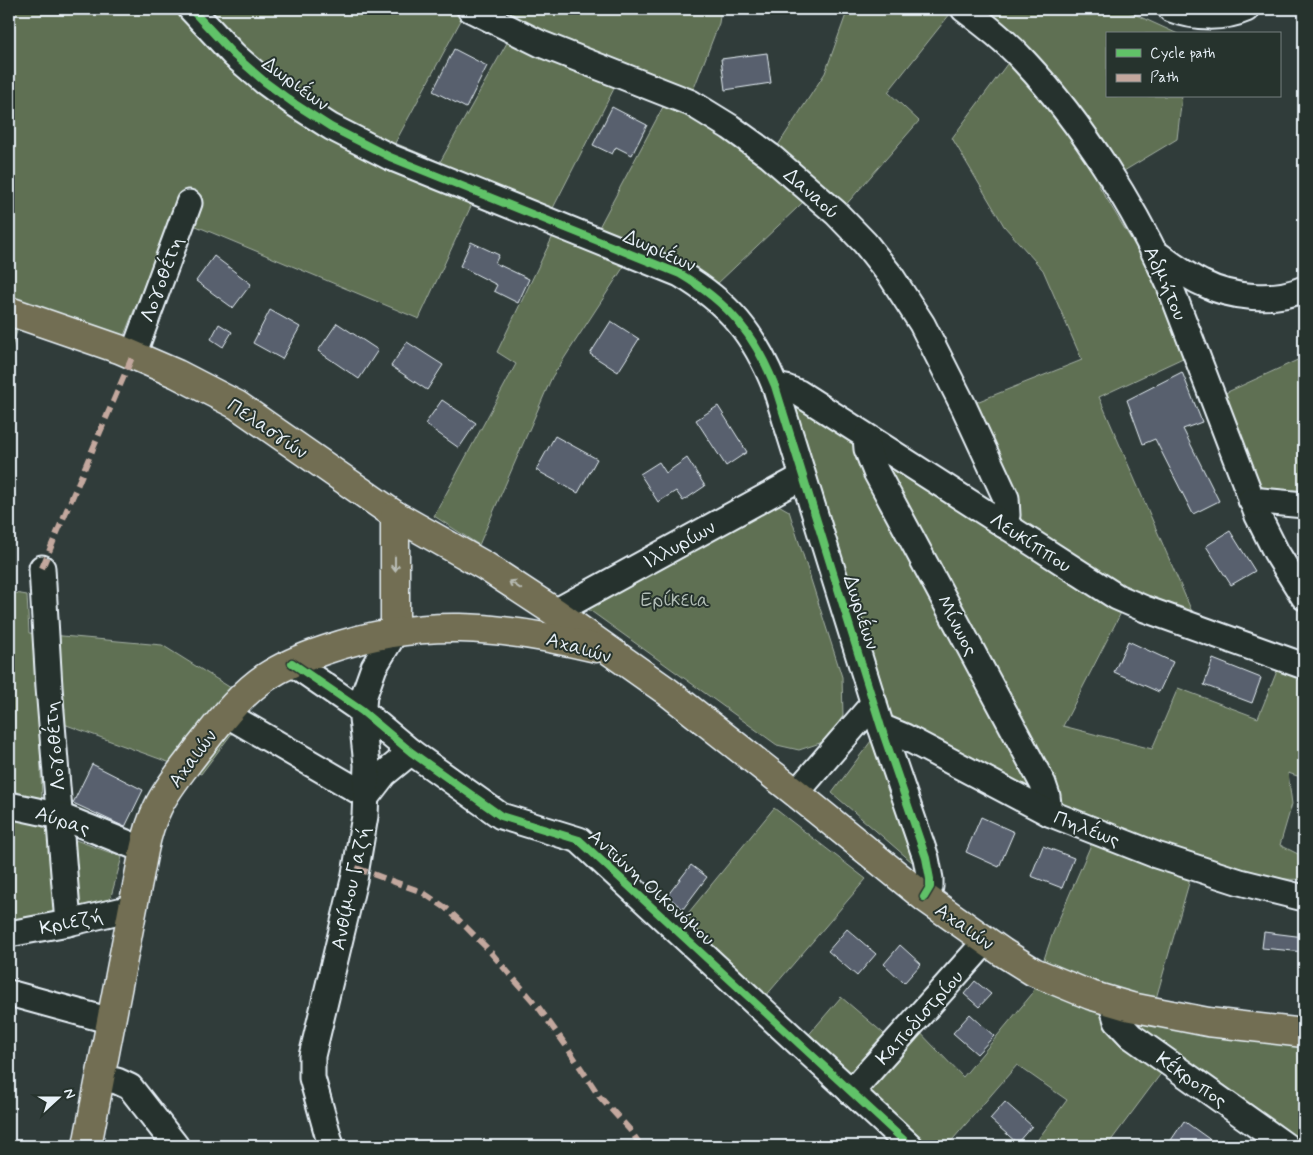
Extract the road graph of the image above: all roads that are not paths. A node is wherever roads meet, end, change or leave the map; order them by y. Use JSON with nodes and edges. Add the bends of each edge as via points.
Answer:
{"nodes":[{"id":1,"x":191,"y":9,"type":"edge"},
{"id":2,"x":470,"y":9,"type":"edge"},
{"id":3,"x":964,"y":9,"type":"edge"},
{"id":4,"x":1171,"y":9,"type":"edge"},
{"id":5,"x":1246,"y":9,"type":"edge"},
{"id":6,"x":189,"y":204,"type":"dead end"},
{"id":7,"x":1153,"y":250,"type":"junction"},
{"id":8,"x":1304,"y":289,"type":"edge"},
{"id":9,"x":9,"y":311,"type":"edge"},
{"id":10,"x":133,"y":355,"type":"junction"},
{"id":11,"x":775,"y":386,"type":"junction"},
{"id":12,"x":866,"y":437,"type":"junction"},
{"id":13,"x":802,"y":477,"type":"junction"},
{"id":14,"x":1251,"y":500,"type":"junction"},
{"id":15,"x":1304,"y":505,"type":"edge"},
{"id":16,"x":394,"y":516,"type":"junction"},
{"id":17,"x":1004,"y":525,"type":"junction"},
{"id":18,"x":42,"y":568,"type":"dead end"},
{"id":19,"x":1304,"y":597,"type":"edge"},
{"id":20,"x":555,"y":612,"type":"junction"},
{"id":21,"x":395,"y":632,"type":"junction"},
{"id":22,"x":610,"y":651,"type":"junction"},
{"id":23,"x":292,"y":663,"type":"junction"},
{"id":24,"x":1304,"y":666,"type":"edge"},
{"id":25,"x":874,"y":703,"type":"junction"},
{"id":26,"x":362,"y":711,"type":"junction"},
{"id":27,"x":226,"y":714,"type":"junction"},
{"id":28,"x":881,"y":727,"type":"junction"},
{"id":29,"x":411,"y":752,"type":"junction"},
{"id":30,"x":796,"y":793,"type":"junction"},
{"id":31,"x":367,"y":796,"type":"junction"},
{"id":32,"x":9,"y":805,"type":"edge"},
{"id":33,"x":1049,"y":814,"type":"junction"},
{"id":34,"x":60,"y":816,"type":"junction"},
{"id":35,"x":144,"y":850,"type":"junction"},
{"id":36,"x":924,"y":897,"type":"junction"},
{"id":37,"x":1304,"y":898,"type":"edge"},
{"id":38,"x":132,"y":908,"type":"junction"},
{"id":39,"x":68,"y":923,"type":"junction"},
{"id":40,"x":9,"y":934,"type":"edge"},
{"id":41,"x":986,"y":941,"type":"junction"},
{"id":42,"x":9,"y":993,"type":"edge"},
{"id":43,"x":1111,"y":1001,"type":"junction"},
{"id":44,"x":111,"y":1021,"type":"junction"},
{"id":45,"x":1304,"y":1033,"type":"edge"},
{"id":46,"x":100,"y":1078,"type":"junction"},
{"id":47,"x":851,"y":1092,"type":"junction"},
{"id":48,"x":86,"y":1146,"type":"edge"},
{"id":49,"x":176,"y":1146,"type":"edge"},
{"id":50,"x":331,"y":1146,"type":"edge"},
{"id":51,"x":910,"y":1146,"type":"edge"},
{"id":52,"x":1286,"y":1146,"type":"edge"}],
"edges":[{"from":1,"to":11,"type":"street","name":"Δωριέων","via":[[254,73],[331,127],[390,157],[664,266],[696,284],[722,304],[742,326]]},
{"from":2,"to":17,"type":"street","name":"Δαναού","via":[[541,44],[691,103],[770,156],[836,213],[892,276],[922,324],[1006,498],[1008,515]]},
{"from":3,"to":7,"type":"street","name":"Αδμήτου","via":[[1011,48],[1054,97],[1102,163]]},
{"from":4,"to":5,"type":"street","via":[[1214,16]]},
{"from":6,"to":10,"type":"street","name":"Λογοθέτη"},
{"from":7,"to":8,"type":"street","via":[[1192,278],[1226,292],[1276,296]]},
{"from":7,"to":14,"type":"street","name":"Αδμήτου","via":[[1175,299]]},
{"from":9,"to":10,"type":"main road","name":"Πελασγών"},
{"from":10,"to":16,"type":"main road","name":"Πελασγών","via":[[236,405]]},
{"from":11,"to":12,"type":"street","name":"Λευκίππου","via":[[799,393]]},
{"from":11,"to":13,"type":"street","name":"Δωριέων"},
{"from":12,"to":17,"type":"street","name":"Λευκίππου"},
{"from":12,"to":33,"type":"street","name":"Μίνωος","via":[[876,472],[1043,784]]},
{"from":13,"to":20,"type":"street","name":"Ιλλυρίων"},
{"from":13,"to":25,"type":"street","name":"Δωριέων"},
{"from":14,"to":15,"type":"street"},
{"from":14,"to":19,"type":"street","name":"Αδμήτου","via":[[1276,552]]},
{"from":20,"to":16,"type":"main road","name":"Πελασγών","one_way":true,"via":[[486,566]]},
{"from":16,"to":21,"type":"main road","one_way":true},
{"from":17,"to":24,"type":"street","name":"Λευκίππου","via":[[1117,597]]},
{"from":18,"to":34,"type":"street","name":"Λογοθέτη"},
{"from":20,"to":22,"type":"main road","name":"Πελασγών"},
{"from":21,"to":22,"type":"main road","name":"Αχαιών","via":[[478,628],[530,634]]},
{"from":21,"to":23,"type":"main road","name":"Αχαιών","via":[[339,645]]},
{"from":21,"to":26,"type":"street","name":"Ανθίμου Γαζή","via":[[372,672]]},
{"from":22,"to":30,"type":"main road","name":"Αχαιών","via":[[668,692]]},
{"from":23,"to":26,"type":"street","name":"Αντώνη Οικονόμου"},
{"from":23,"to":27,"type":"main road","name":"Αχαιών","via":[[251,688]]},
{"from":25,"to":28,"type":"street","name":"Δωριέων"},
{"from":25,"to":30,"type":"street"},
{"from":26,"to":29,"type":"street","name":"Αντώνη Οικονόμου"},
{"from":26,"to":31,"type":"street","name":"Ανθίμου Γαζή"},
{"from":27,"to":31,"type":"street"},
{"from":27,"to":35,"type":"main road","name":"Αχαιών","via":[[165,793],[153,817]]},
{"from":28,"to":33,"type":"street","name":"Πηλέως"},
{"from":28,"to":36,"type":"street","name":"Δωριέων","via":[[928,863],[930,887]]},
{"from":29,"to":31,"type":"street","via":[[384,774]]},
{"from":29,"to":47,"type":"street","name":"Αντώνη Οικονόμου","via":[[501,816],[579,840]]},
{"from":30,"to":36,"type":"main road","name":"Αχαιών"},
{"from":31,"to":50,"type":"street","name":"Ανθίμου Γαζή","via":[[354,880],[311,1064]]},
{"from":32,"to":34,"type":"street","name":"Αύρας"},
{"from":33,"to":37,"type":"street","name":"Πηλέως","via":[[1156,855]]},
{"from":34,"to":35,"type":"street","name":"Αύρας"},
{"from":34,"to":39,"type":"street","name":"Λογοθέτη"},
{"from":35,"to":38,"type":"main road","name":"Αχαιών"},
{"from":36,"to":41,"type":"main road","name":"Αχαιών"},
{"from":38,"to":39,"type":"street","name":"Κριεζή"},
{"from":38,"to":44,"type":"main road","name":"Αχαιών"},
{"from":39,"to":40,"type":"street","name":"Κριεζή"},
{"from":41,"to":43,"type":"main road","name":"Αχαιών","via":[[1047,978]]},
{"from":41,"to":47,"type":"street","name":"Καποδιστρίου"},
{"from":42,"to":44,"type":"street"},
{"from":43,"to":45,"type":"main road","name":"Αχαιών","via":[[1208,1022]]},
{"from":43,"to":52,"type":"street","name":"Κέκροπος","via":[[1117,1020],[1130,1036]]},
{"from":44,"to":46,"type":"main road","name":"Αχαιών"},
{"from":46,"to":48,"type":"main road","name":"Αχαιών"},
{"from":46,"to":49,"type":"street","via":[[130,1087]]},
{"from":47,"to":51,"type":"street","name":"Αντώνη Οικονόμου"}]}
